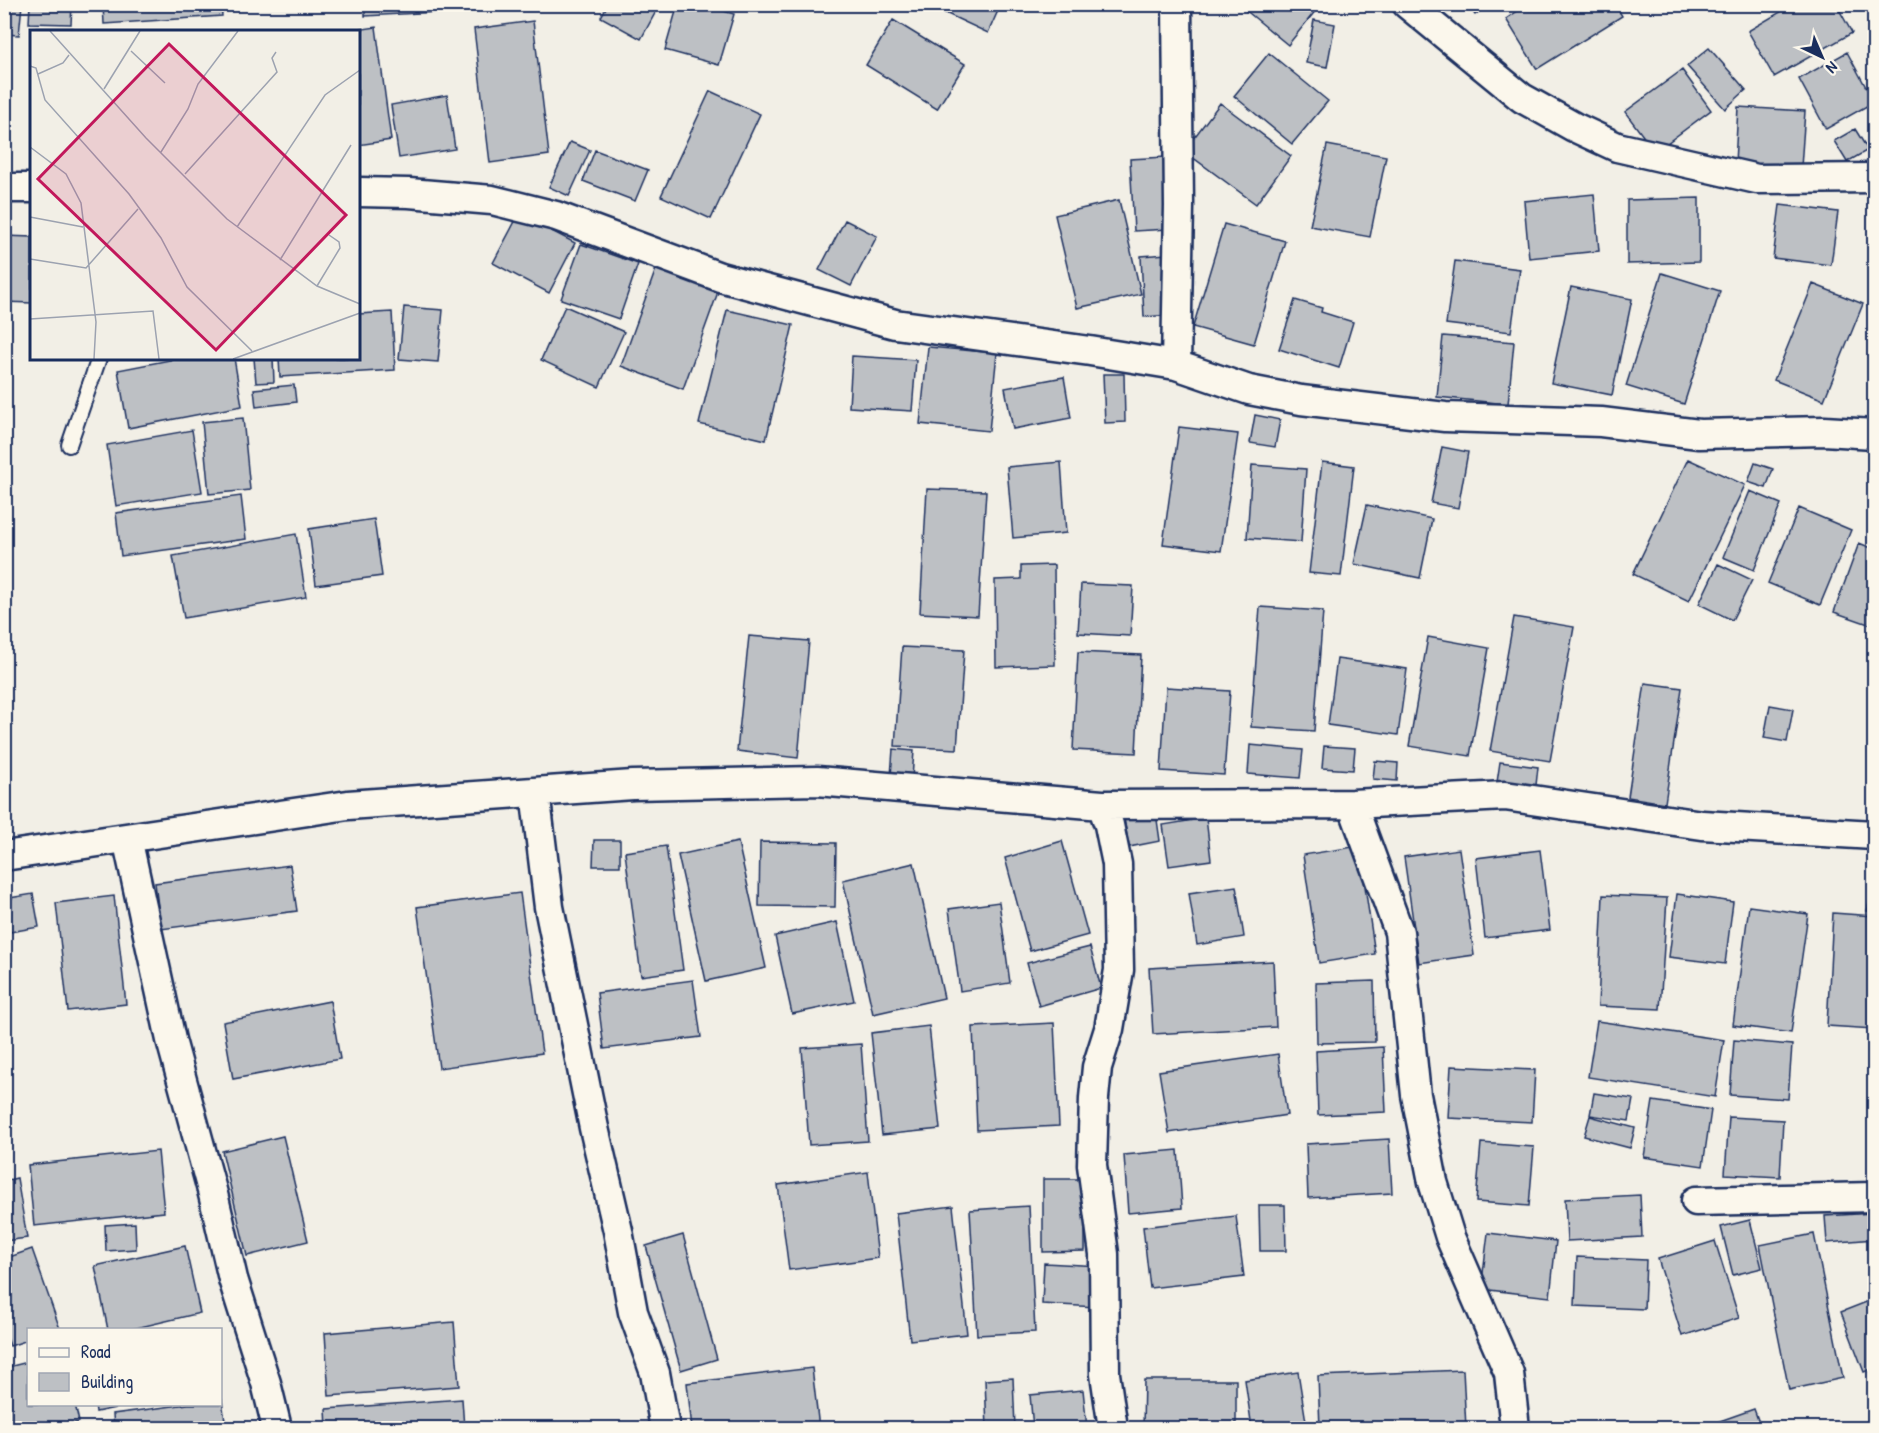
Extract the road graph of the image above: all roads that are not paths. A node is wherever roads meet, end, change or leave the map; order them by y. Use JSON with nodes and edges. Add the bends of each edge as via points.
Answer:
{"nodes":[{"id":1,"x":1177,"y":4,"type":"edge"},
{"id":2,"x":1407,"y":4,"type":"edge"},
{"id":3,"x":1875,"y":178,"type":"edge"},
{"id":4,"x":4,"y":188,"type":"edge"},
{"id":5,"x":30,"y":188,"type":"edge"},
{"id":6,"x":360,"y":192,"type":"edge"},
{"id":7,"x":98,"y":360,"type":"edge"},
{"id":8,"x":1176,"y":365,"type":"junction"},
{"id":9,"x":1875,"y":434,"type":"edge"},
{"id":10,"x":69,"y":445,"type":"dead end"},
{"id":11,"x":535,"y":792,"type":"junction"},
{"id":12,"x":1352,"y":804,"type":"junction"},
{"id":13,"x":1102,"y":805,"type":"junction"},
{"id":14,"x":1875,"y":835,"type":"edge"},
{"id":15,"x":127,"y":837,"type":"junction"},
{"id":16,"x":4,"y":856,"type":"edge"},
{"id":17,"x":1875,"y":1197,"type":"edge"},
{"id":18,"x":1696,"y":1201,"type":"dead end"},
{"id":19,"x":277,"y":1428,"type":"edge"},
{"id":20,"x":665,"y":1428,"type":"edge"},
{"id":21,"x":1113,"y":1428,"type":"edge"},
{"id":22,"x":1515,"y":1428,"type":"edge"}],
"edges":[{"from":1,"to":8,"type":"street"},
{"from":2,"to":3,"type":"street","via":[[1522,98],[1617,147],[1757,179]]},
{"from":4,"to":5,"type":"street"},
{"from":6,"to":8,"type":"street","via":[[492,200],[556,216],[720,277],[895,324]]},
{"from":7,"to":10,"type":"lane"},
{"from":8,"to":9,"type":"street","via":[[1249,390],[1445,417],[1601,422],[1699,434]]},
{"from":11,"to":13,"type":"street","via":[[633,785],[817,781]]},
{"from":11,"to":15,"type":"street","via":[[348,806]]},
{"from":11,"to":20,"type":"street","via":[[549,907],[585,1084],[633,1312],[655,1373]]},
{"from":12,"to":13,"type":"street"},
{"from":12,"to":14,"type":"street","via":[[1505,796],[1702,825]]},
{"from":12,"to":22,"type":"street","via":[[1399,932],[1416,1095],[1433,1182],[1450,1237],[1509,1373]]},
{"from":13,"to":21,"type":"street","via":[[1117,864],[1119,970],[1109,1029],[1097,1067],[1092,1165],[1104,1254],[1106,1374]]},
{"from":15,"to":16,"type":"street"},
{"from":15,"to":19,"type":"street","via":[[171,1040],[233,1279]]},
{"from":17,"to":18,"type":"street"}]}
